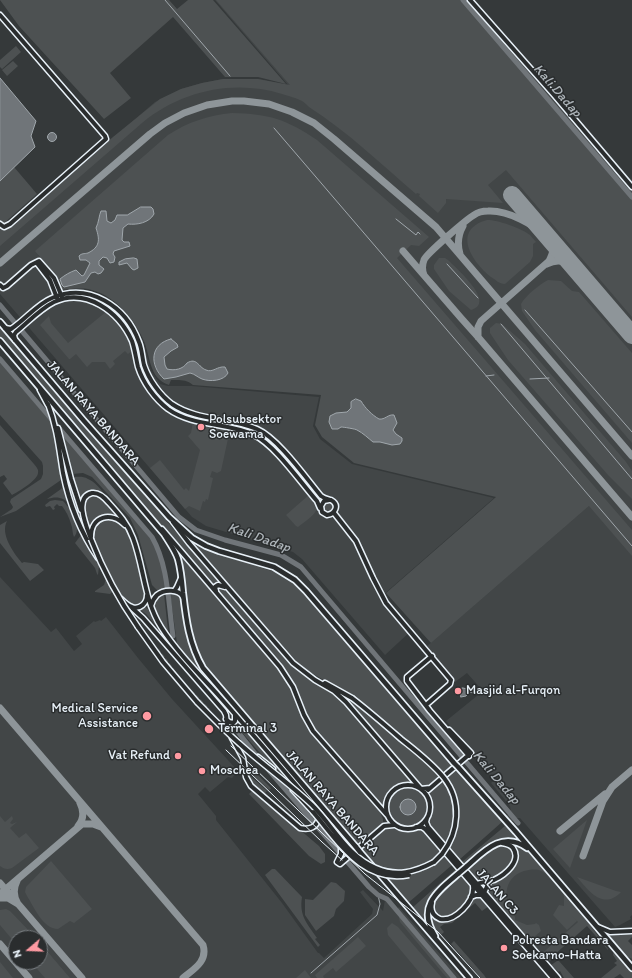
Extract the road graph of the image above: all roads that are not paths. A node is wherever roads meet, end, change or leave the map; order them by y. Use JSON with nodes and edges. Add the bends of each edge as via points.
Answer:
{"nodes":[{"id":1,"x":470,"y":0,"type":"edge"},
{"id":2,"x":0,"y":15,"type":"edge"},
{"id":3,"x":632,"y":187,"type":"edge"},
{"id":4,"x":0,"y":224,"type":"edge"},
{"id":5,"x":0,"y":286,"type":"edge"},
{"id":6,"x":60,"y":298,"type":"junction"},
{"id":7,"x":0,"y":322,"type":"edge"},
{"id":8,"x":5,"y":328,"type":"junction"},
{"id":9,"x":14,"y":330,"type":"junction"},
{"id":10,"x":15,"y":340,"type":"junction"},
{"id":11,"x":0,"y":341,"type":"edge"},
{"id":12,"x":33,"y":379,"type":"junction"},
{"id":13,"x":235,"y":423,"type":"junction"},
{"id":14,"x":233,"y":429,"type":"junction"},
{"id":15,"x":265,"y":433,"type":"junction"},
{"id":16,"x":261,"y":438,"type":"junction"},
{"id":17,"x":60,"y":440,"type":"junction"},
{"id":18,"x":280,"y":447,"type":"junction"},
{"id":19,"x":275,"y":451,"type":"junction"},
{"id":20,"x":329,"y":500,"type":"junction"},
{"id":21,"x":321,"y":508,"type":"junction"},
{"id":22,"x":334,"y":513,"type":"junction"},
{"id":23,"x":169,"y":517,"type":"junction"},
{"id":24,"x":85,"y":520,"type":"junction"},
{"id":25,"x":158,"y":526,"type":"junction"},
{"id":26,"x":128,"y":527,"type":"junction"},
{"id":27,"x":137,"y":539,"type":"dead end"},
{"id":28,"x":136,"y":547,"type":"junction"},
{"id":29,"x":98,"y":558,"type":"junction"},
{"id":30,"x":181,"y":575,"type":"junction"},
{"id":31,"x":146,"y":589,"type":"junction"},
{"id":32,"x":174,"y":590,"type":"junction"},
{"id":33,"x":231,"y":592,"type":"junction"},
{"id":34,"x":217,"y":593,"type":"junction"},
{"id":35,"x":121,"y":599,"type":"junction"},
{"id":36,"x":184,"y":601,"type":"junction"},
{"id":37,"x":140,"y":607,"type":"junction"},
{"id":38,"x":132,"y":608,"type":"junction"},
{"id":39,"x":152,"y":609,"type":"junction"},
{"id":40,"x":136,"y":620,"type":"dead end"},
{"id":41,"x":432,"y":656,"type":"junction"},
{"id":42,"x":305,"y":673,"type":"junction"},
{"id":43,"x":427,"y":706,"type":"junction"},
{"id":44,"x":235,"y":714,"type":"junction"},
{"id":45,"x":226,"y":719,"type":"junction"},
{"id":46,"x":227,"y":724,"type":"dead end"},
{"id":47,"x":228,"y":731,"type":"dead end"},
{"id":48,"x":239,"y":740,"type":"dead end"},
{"id":49,"x":430,"y":788,"type":"junction"},
{"id":50,"x":421,"y":789,"type":"junction"},
{"id":51,"x":428,"y":796,"type":"junction"},
{"id":52,"x":318,"y":811,"type":"junction"},
{"id":53,"x":387,"y":815,"type":"junction"},
{"id":54,"x":427,"y":818,"type":"junction"},
{"id":55,"x":394,"y":825,"type":"junction"},
{"id":56,"x":384,"y":826,"type":"junction"},
{"id":57,"x":416,"y":827,"type":"junction"},
{"id":58,"x":484,"y":852,"type":"junction"},
{"id":59,"x":536,"y":857,"type":"junction"},
{"id":60,"x":434,"y":862,"type":"junction"},
{"id":61,"x":489,"y":881,"type":"junction"},
{"id":62,"x":475,"y":885,"type":"junction"},
{"id":63,"x":439,"y":891,"type":"junction"},
{"id":64,"x":483,"y":894,"type":"junction"},
{"id":65,"x":471,"y":898,"type":"junction"},
{"id":66,"x":595,"y":926,"type":"junction"},
{"id":67,"x":632,"y":931,"type":"edge"},
{"id":68,"x":444,"y":949,"type":"junction"},
{"id":69,"x":624,"y":960,"type":"junction"},
{"id":70,"x":632,"y":964,"type":"edge"},
{"id":71,"x":632,"y":968,"type":"edge"},
{"id":72,"x":469,"y":978,"type":"edge"},
{"id":73,"x":553,"y":978,"type":"edge"},
{"id":74,"x":558,"y":978,"type":"edge"}],
"edges":[{"from":1,"to":3,"type":"street"},
{"from":2,"to":4,"type":"street","via":[[106,139],[10,224],[4,227]]},
{"from":5,"to":6,"type":"street","via":[[7,286],[37,262]]},
{"from":6,"to":9,"type":"street","via":[[42,304]]},
{"from":6,"to":13,"type":"street","via":[[70,293],[99,296],[130,324],[140,344],[148,376],[167,400],[186,411]]},
{"from":6,"to":14,"type":"street","via":[[93,301],[112,313],[131,340],[143,378],[167,408],[191,420]]},
{"from":7,"to":8,"type":"main road","name":"JALAN RAYA BANDARA"},
{"from":8,"to":9,"type":"street"},
{"from":8,"to":10,"type":"main road","name":"JALAN RAYA BANDARA"},
{"from":9,"to":10,"type":"street"},
{"from":10,"to":23,"type":"main road","name":"JALAN RAYA BANDARA"},
{"from":11,"to":12,"type":"main road","name":"JALAN RAYA BANDARA"},
{"from":12,"to":17,"type":"street","via":[[54,417]]},
{"from":12,"to":25,"type":"main road","name":"JALAN RAYA BANDARA"},
{"from":13,"to":14,"type":"street"},
{"from":13,"to":15,"type":"street","via":[[248,425]]},
{"from":14,"to":16,"type":"street"},
{"from":15,"to":16,"type":"street"},
{"from":15,"to":18,"type":"street"},
{"from":16,"to":19,"type":"street"},
{"from":17,"to":24,"type":"street"},
{"from":17,"to":29,"type":"street","via":[[64,475],[78,521]]},
{"from":18,"to":19,"type":"street"},
{"from":18,"to":20,"type":"street","via":[[321,496]]},
{"from":19,"to":21,"type":"street"},
{"from":20,"to":21,"type":"street","via":[[323,502]]},
{"from":20,"to":22,"type":"street","via":[[335,504]]},
{"from":21,"to":22,"type":"street","via":[[325,514]]},
{"from":22,"to":41,"type":"street","via":[[356,541],[386,602]]},
{"from":23,"to":33,"type":"street","name":"JALAN RAYA BANDARA"},
{"from":23,"to":59,"type":"main road","name":"JALAN RAYA BANDARA","via":[[197,541],[219,551],[274,567],[300,584]]},
{"from":24,"to":26,"type":"street","name":"JALAN RAYA BANDARA","via":[[83,501],[92,493],[102,496]]},
{"from":24,"to":60,"type":"street","name":"JALAN RAYA BANDARA","bridge":true,"via":[[100,561],[126,610],[175,677],[221,727],[311,805],[348,847],[365,862],[382,870],[406,873]]},
{"from":25,"to":30,"type":"main road","name":"JALAN RAYA BANDARA","via":[[176,554]]},
{"from":25,"to":34,"type":"street","name":"JALAN RAYA BANDARA"},
{"from":26,"to":28,"type":"street","name":"JALAN RAYA BANDARA"},
{"from":26,"to":29,"type":"street","via":[[111,517],[96,522],[92,528],[91,538]]},
{"from":27,"to":28,"type":"street"},
{"from":28,"to":31,"type":"street","name":"JALAN RAYA BANDARA"},
{"from":29,"to":35,"type":"street"},
{"from":30,"to":32,"type":"street","via":[[181,580]]},
{"from":30,"to":36,"type":"main road","name":"JALAN RAYA BANDARA"},
{"from":31,"to":37,"type":"street","via":[[146,600]]},
{"from":31,"to":39,"type":"street","name":"JALAN RAYA BANDARA"},
{"from":32,"to":36,"type":"street","via":[[183,595]]},
{"from":32,"to":39,"type":"street","via":[[161,592],[153,599]]},
{"from":33,"to":34,"type":"street","via":[[219,584],[215,588]]},
{"from":33,"to":42,"type":"street","name":"JALAN RAYA BANDARA"},
{"from":34,"to":53,"type":"street","name":"JALAN RAYA BANDARA","via":[[284,671],[316,735]]},
{"from":35,"to":38,"type":"street"},
{"from":35,"to":40,"type":"street"},
{"from":36,"to":68,"type":"main road","name":"JALAN RAYA BANDARA","bridge":true,"via":[[191,642],[206,673]]},
{"from":37,"to":38,"type":"street"},
{"from":37,"to":39,"type":"street","via":[[147,606]]},
{"from":38,"to":45,"type":"street","via":[[224,711]]},
{"from":39,"to":44,"type":"street","name":"JALAN RAYA BANDARA","via":[[167,636]]},
{"from":41,"to":43,"type":"street","via":[[452,682]]},
{"from":41,"to":43,"type":"street","via":[[407,678],[408,683]]},
{"from":42,"to":50,"type":"street","name":"JALAN RAYA BANDARA","via":[[334,691],[350,706]]},
{"from":42,"to":60,"type":"street","name":"JALAN RAYA BANDARA","bridge":true,"via":[[352,698],[430,764],[448,784],[455,801],[456,826],[449,845]]},
{"from":43,"to":49,"type":"street","via":[[469,756]]},
{"from":44,"to":45,"type":"street","via":[[233,723]]},
{"from":44,"to":52,"type":"street","name":"JALAN RAYA BANDARA"},
{"from":45,"to":46,"type":"street"},
{"from":47,"to":52,"type":"street","via":[[243,758],[246,777],[251,786],[301,829],[315,826],[319,820]]},
{"from":48,"to":60,"type":"street","bridge":true,"via":[[277,773],[349,854],[367,869],[386,875],[401,876],[420,872]]},
{"from":49,"to":50,"type":"street"},
{"from":49,"to":51,"type":"street"},
{"from":50,"to":51,"type":"street"},
{"from":50,"to":53,"type":"street","via":[[406,785],[395,788],[386,802]]},
{"from":51,"to":54,"type":"street","via":[[430,808]]},
{"from":52,"to":56,"type":"street","name":"JALAN RAYA BANDARA","via":[[340,840],[340,861],[349,857]]},
{"from":53,"to":55,"type":"street"},
{"from":53,"to":56,"type":"street"},
{"from":54,"to":57,"type":"street"},
{"from":54,"to":62,"type":"street","name":"JALAN C3","via":[[428,827]]},
{"from":55,"to":56,"type":"street"},
{"from":55,"to":57,"type":"street","via":[[404,829]]},
{"from":57,"to":62,"type":"street","name":"JALAN C3","via":[[425,829]]},
{"from":58,"to":59,"type":"main road","via":[[499,842],[512,842],[524,846]]},
{"from":58,"to":61,"type":"street","via":[[496,845],[505,844],[512,847],[515,854],[514,863],[507,872]]},
{"from":58,"to":63,"type":"main road","bridge":true},
{"from":59,"to":66,"type":"main road","name":"JALAN RAYA BANDARA"},
{"from":61,"to":62,"type":"street"},
{"from":61,"to":64,"type":"street"},
{"from":62,"to":64,"type":"street","name":"JALAN C3"},
{"from":62,"to":65,"type":"street"},
{"from":63,"to":65,"type":"street","via":[[431,909],[434,915],[441,919],[456,915]]},
{"from":63,"to":68,"type":"main road","via":[[429,905],[428,920]]},
{"from":64,"to":65,"type":"street"},
{"from":64,"to":73,"type":"street","name":"JALAN C3"},
{"from":64,"to":74,"type":"street","name":"JALAN C3"},
{"from":66,"to":67,"type":"street","via":[[610,932]]},
{"from":66,"to":69,"type":"main road","name":"JALAN RAYA BANDARA"},
{"from":68,"to":72,"type":"main road","name":"JALAN RAYA BANDARA"},
{"from":69,"to":70,"type":"main road"},
{"from":69,"to":71,"type":"main road","name":"JALAN RAYA BANDARA"}]}
